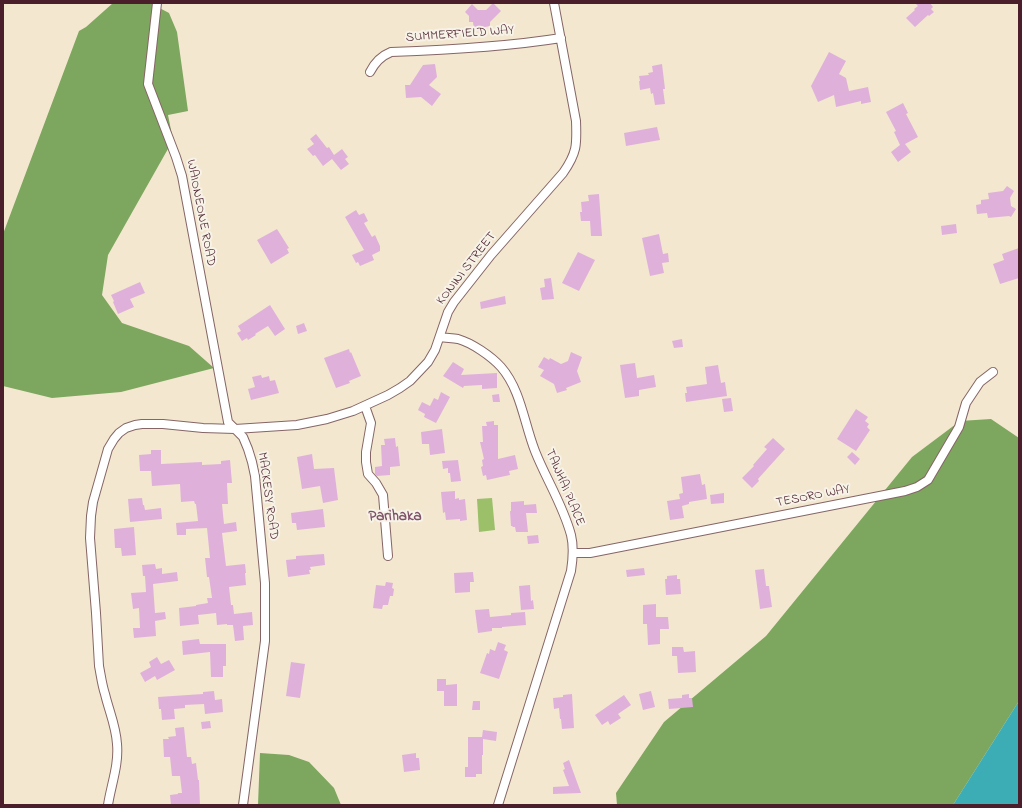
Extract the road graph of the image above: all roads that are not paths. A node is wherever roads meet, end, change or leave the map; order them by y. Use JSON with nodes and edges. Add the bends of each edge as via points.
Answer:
{"nodes":[{"id":1,"x":156,"y":3,"type":"edge"},
{"id":2,"x":554,"y":3,"type":"edge"},
{"id":3,"x":561,"y":38,"type":"junction"},
{"id":4,"x":370,"y":72,"type":"dead end"},
{"id":5,"x":440,"y":337,"type":"junction"},
{"id":6,"x":993,"y":372,"type":"dead end"},
{"id":7,"x":365,"y":406,"type":"junction"},
{"id":8,"x":235,"y":428,"type":"junction"},
{"id":9,"x":574,"y":553,"type":"junction"},
{"id":10,"x":388,"y":556,"type":"dead end"},
{"id":11,"x":108,"y":805,"type":"edge"},
{"id":12,"x":243,"y":805,"type":"edge"},
{"id":13,"x":498,"y":805,"type":"edge"}],
"edges":[{"from":1,"to":8,"type":"street","name":"WAIONEONE ROAD","via":[[148,84],[182,176],[228,422]]},
{"from":2,"to":3,"type":"street","name":"KONINI STREET"},
{"from":3,"to":4,"type":"street","name":"SUMMERFIELD WAY","via":[[465,49],[391,52],[382,55]]},
{"from":3,"to":5,"type":"street","name":"KONINI STREET","via":[[576,121],[576,140],[571,162],[454,302],[443,324]]},
{"from":5,"to":7,"type":"street","name":"KONINI STREET","via":[[428,362],[410,381]]},
{"from":5,"to":9,"type":"street","name":"TAWHAI PLACE","via":[[470,344],[501,366],[508,377],[516,391],[535,451],[566,520]]},
{"from":6,"to":9,"type":"street","name":"TESORO WAY","via":[[975,388],[966,404],[959,427],[928,480],[918,487],[905,492],[590,553]]},
{"from":7,"to":8,"type":"street","name":"KONINI STREET","via":[[327,419],[297,425]]},
{"from":7,"to":10,"type":"street","via":[[371,424],[366,462],[368,474],[382,495]]},
{"from":8,"to":11,"type":"street","via":[[135,425],[119,433],[108,449],[93,502],[90,527],[101,679],[118,746]]},
{"from":8,"to":12,"type":"street","name":"MACKESY ROAD","via":[[243,437],[252,462],[265,583],[265,640]]},
{"from":9,"to":13,"type":"street","name":"TAWHAI PLACE","via":[[571,571]]}]}
